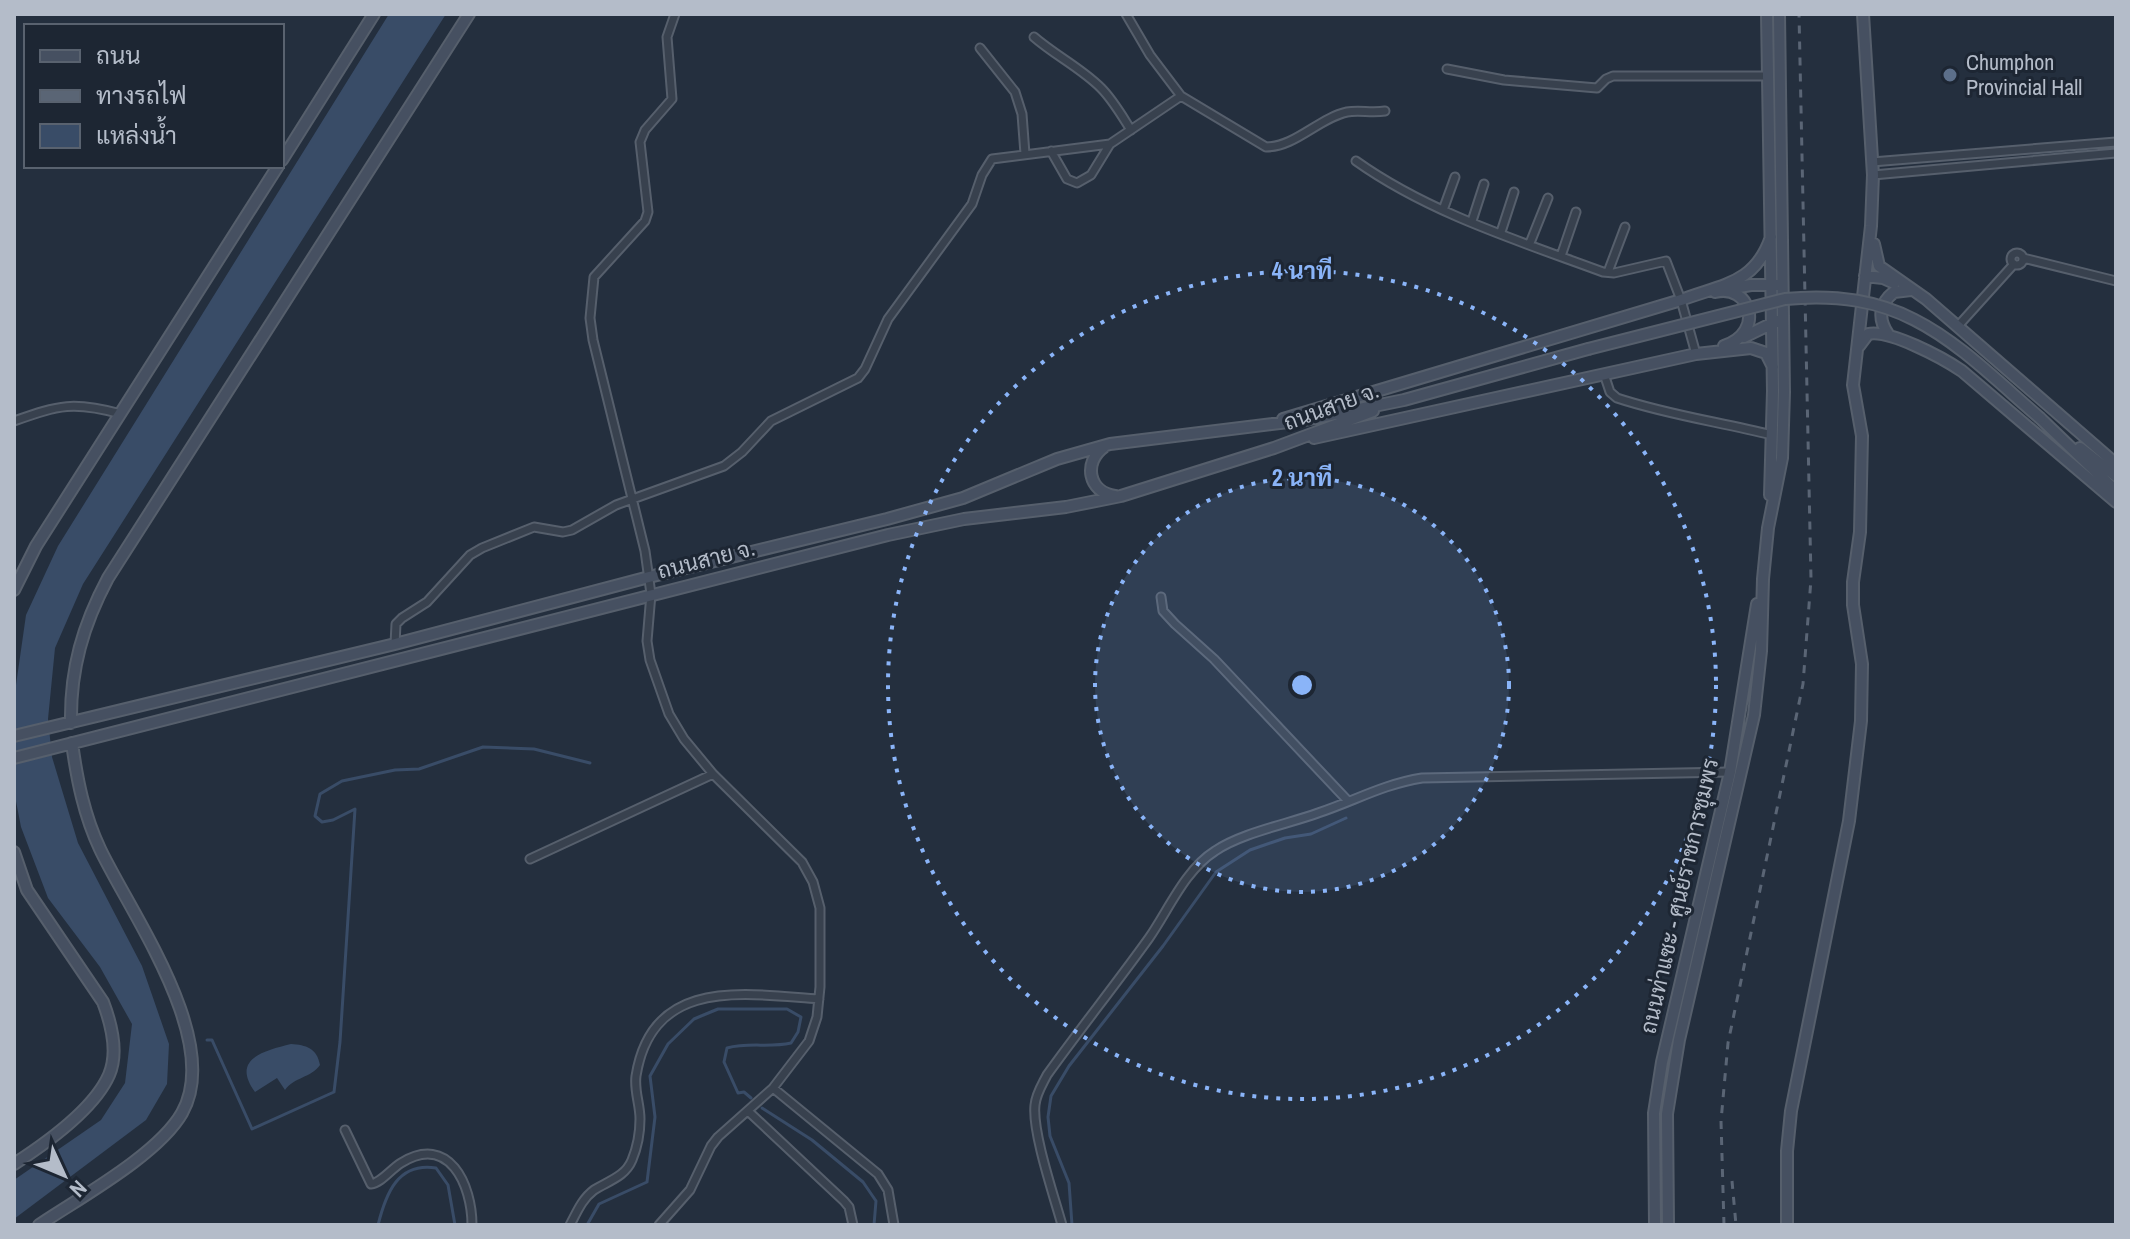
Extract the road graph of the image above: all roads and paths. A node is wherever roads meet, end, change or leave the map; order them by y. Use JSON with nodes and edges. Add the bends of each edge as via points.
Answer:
{"nodes":[{"id":1,"x":374,"y":14,"type":"edge"},
{"id":2,"x":469,"y":14,"type":"edge"},
{"id":3,"x":675,"y":14,"type":"edge"},
{"id":4,"x":1126,"y":14,"type":"edge"},
{"id":5,"x":1767,"y":14,"type":"edge"},
{"id":6,"x":1779,"y":14,"type":"edge"},
{"id":7,"x":1863,"y":14,"type":"edge"},
{"id":8,"x":1034,"y":37,"type":"dead end"},
{"id":9,"x":980,"y":48,"type":"dead end"},
{"id":10,"x":1447,"y":69,"type":"dead end"},
{"id":11,"x":1768,"y":76,"type":"junction"},
{"id":12,"x":1181,"y":96,"type":"junction"},
{"id":13,"x":1385,"y":111,"type":"dead end"},
{"id":14,"x":1131,"y":130,"type":"junction"},
{"id":15,"x":2116,"y":142,"type":"edge"},
{"id":16,"x":1110,"y":144,"type":"junction"},
{"id":17,"x":2044,"y":148,"type":"junction"},
{"id":18,"x":1051,"y":151,"type":"junction"},
{"id":19,"x":2116,"y":153,"type":"edge"},
{"id":20,"x":1025,"y":154,"type":"junction"},
{"id":21,"x":284,"y":157,"type":"edge"},
{"id":22,"x":2045,"y":159,"type":"junction"},
{"id":23,"x":1356,"y":161,"type":"dead end"},
{"id":24,"x":1872,"y":162,"type":"junction"},
{"id":25,"x":277,"y":168,"type":"edge"},
{"id":26,"x":1873,"y":175,"type":"junction"},
{"id":27,"x":1455,"y":177,"type":"dead end"},
{"id":28,"x":1484,"y":184,"type":"dead end"},
{"id":29,"x":1514,"y":192,"type":"dead end"},
{"id":30,"x":1548,"y":198,"type":"dead end"},
{"id":31,"x":1443,"y":210,"type":"junction"},
{"id":32,"x":1576,"y":212,"type":"dead end"},
{"id":33,"x":1472,"y":221,"type":"junction"},
{"id":34,"x":1871,"y":226,"type":"junction"},
{"id":35,"x":1625,"y":227,"type":"dead end"},
{"id":36,"x":1501,"y":232,"type":"junction"},
{"id":37,"x":1771,"y":237,"type":"junction"},
{"id":38,"x":1530,"y":243,"type":"junction"},
{"id":39,"x":1561,"y":256,"type":"junction"},
{"id":40,"x":1608,"y":272,"type":"junction"},
{"id":41,"x":1865,"y":276,"type":"junction"},
{"id":42,"x":2116,"y":281,"type":"edge"},
{"id":43,"x":1777,"y":285,"type":"junction"},
{"id":44,"x":1903,"y":289,"type":"junction"},
{"id":45,"x":1721,"y":290,"type":"junction"},
{"id":46,"x":1915,"y":291,"type":"junction"},
{"id":47,"x":1681,"y":300,"type":"junction"},
{"id":48,"x":1861,"y":313,"type":"junction"},
{"id":49,"x":1778,"y":321,"type":"junction"},
{"id":50,"x":1958,"y":326,"type":"junction"},
{"id":51,"x":1886,"y":331,"type":"junction"},
{"id":52,"x":1740,"y":339,"type":"junction"},
{"id":53,"x":1855,"y":353,"type":"junction"},
{"id":54,"x":1696,"y":354,"type":"junction"},
{"id":55,"x":1773,"y":367,"type":"junction"},
{"id":56,"x":1604,"y":374,"type":"junction"},
{"id":57,"x":1404,"y":400,"type":"junction"},
{"id":58,"x":121,"y":414,"type":"junction"},
{"id":59,"x":2040,"y":418,"type":"junction"},
{"id":60,"x":14,"y":421,"type":"edge"},
{"id":61,"x":1265,"y":424,"type":"junction"},
{"id":62,"x":1772,"y":435,"type":"junction"},
{"id":63,"x":1110,"y":444,"type":"junction"},
{"id":64,"x":1274,"y":448,"type":"junction"},
{"id":65,"x":2116,"y":464,"type":"edge"},
{"id":66,"x":2116,"y":476,"type":"edge"},
{"id":67,"x":2116,"y":491,"type":"edge"},
{"id":68,"x":1121,"y":496,"type":"junction"},
{"id":69,"x":631,"y":500,"type":"junction"},
{"id":70,"x":2116,"y":502,"type":"edge"},
{"id":71,"x":1770,"y":513,"type":"junction"},
{"id":72,"x":649,"y":577,"type":"junction"},
{"id":73,"x":1763,"y":579,"type":"junction"},
{"id":74,"x":14,"y":590,"type":"edge"},
{"id":75,"x":651,"y":594,"type":"junction"},
{"id":76,"x":1161,"y":597,"type":"dead end"},
{"id":77,"x":395,"y":644,"type":"junction"},
{"id":78,"x":66,"y":724,"type":"junction"},
{"id":79,"x":14,"y":736,"type":"edge"},
{"id":80,"x":67,"y":744,"type":"junction"},
{"id":81,"x":14,"y":758,"type":"edge"},
{"id":82,"x":1730,"y":772,"type":"junction"},
{"id":83,"x":1743,"y":772,"type":"junction"},
{"id":84,"x":713,"y":774,"type":"junction"},
{"id":85,"x":1348,"y":801,"type":"junction"},
{"id":86,"x":14,"y":852,"type":"edge"},
{"id":87,"x":530,"y":859,"type":"dead end"},
{"id":88,"x":819,"y":999,"type":"junction"},
{"id":89,"x":773,"y":1088,"type":"junction"},
{"id":90,"x":748,"y":1111,"type":"junction"},
{"id":91,"x":345,"y":1130,"type":"dead end"},
{"id":92,"x":14,"y":1164,"type":"edge"},
{"id":93,"x":39,"y":1225,"type":"edge"},
{"id":94,"x":472,"y":1225,"type":"edge"},
{"id":95,"x":570,"y":1225,"type":"edge"},
{"id":96,"x":659,"y":1225,"type":"edge"},
{"id":97,"x":853,"y":1225,"type":"edge"},
{"id":98,"x":894,"y":1225,"type":"edge"},
{"id":99,"x":1062,"y":1225,"type":"edge"},
{"id":100,"x":1655,"y":1225,"type":"edge"},
{"id":101,"x":1668,"y":1225,"type":"edge"},
{"id":102,"x":1787,"y":1225,"type":"edge"}],
"edges":[{"from":1,"to":21,"type":"main road"},
{"from":2,"to":78,"type":"main road","via":[[108,578],[79,647]]},
{"from":3,"to":69,"type":"street","via":[[667,37],[672,99],[640,142],[648,212],[591,286],[595,354]]},
{"from":4,"to":12,"type":"street"},
{"from":5,"to":11,"type":"main road"},
{"from":6,"to":43,"type":"main road"},
{"from":7,"to":24,"type":"main road"},
{"from":8,"to":14,"type":"street","via":[[1104,90]]},
{"from":9,"to":20,"type":"street","via":[[1015,92]]},
{"from":10,"to":11,"type":"street","via":[[1597,88],[1613,76]]},
{"from":11,"to":37,"type":"main road"},
{"from":12,"to":13,"type":"street","via":[[1266,147],[1349,112]]},
{"from":12,"to":14,"type":"street"},
{"from":14,"to":16,"type":"street"},
{"from":15,"to":17,"type":"street"},
{"from":16,"to":18,"type":"street"},
{"from":16,"to":18,"type":"street","via":[[1091,175],[1077,183],[1067,179]]},
{"from":17,"to":22,"type":"street"},
{"from":17,"to":24,"type":"street"},
{"from":18,"to":20,"type":"street"},
{"from":19,"to":22,"type":"street"},
{"from":20,"to":69,"type":"street","via":[[988,163],[972,204],[888,319],[858,378],[771,421],[724,466]]},
{"from":22,"to":26,"type":"street"},
{"from":23,"to":31,"type":"street","via":[[1388,184]]},
{"from":24,"to":26,"type":"main road"},
{"from":25,"to":58,"type":"main road"},
{"from":26,"to":34,"type":"main road"},
{"from":27,"to":31,"type":"street"},
{"from":28,"to":33,"type":"street"},
{"from":29,"to":36,"type":"street"},
{"from":30,"to":38,"type":"street"},
{"from":31,"to":33,"type":"street"},
{"from":32,"to":39,"type":"street"},
{"from":33,"to":36,"type":"street"},
{"from":34,"to":41,"type":"main road"},
{"from":34,"to":46,"type":"main road","via":[[1879,266]]},
{"from":35,"to":40,"type":"street"},
{"from":36,"to":38,"type":"street"},
{"from":37,"to":43,"type":"main road"},
{"from":37,"to":47,"type":"main road","via":[[1761,261],[1743,278]]},
{"from":38,"to":39,"type":"street"},
{"from":39,"to":40,"type":"street"},
{"from":40,"to":47,"type":"street","via":[[1666,261]]},
{"from":41,"to":44,"type":"main road"},
{"from":41,"to":48,"type":"main road"},
{"from":42,"to":50,"type":"street","via":[[2013,254],[2014,264]]},
{"from":43,"to":45,"type":"main road"},
{"from":43,"to":49,"type":"main road"},
{"from":44,"to":46,"type":"main road"},
{"from":44,"to":51,"type":"main road","via":[[1883,305]]},
{"from":45,"to":47,"type":"main road"},
{"from":45,"to":52,"type":"main road","via":[[1736,294],[1747,306],[1749,323]]},
{"from":46,"to":50,"type":"main road"},
{"from":47,"to":54,"type":"street"},
{"from":47,"to":61,"type":"main road"},
{"from":48,"to":51,"type":"main road"},
{"from":48,"to":53,"type":"main road"},
{"from":49,"to":52,"type":"main road"},
{"from":49,"to":55,"type":"main road"},
{"from":49,"to":71,"type":"main road","via":[[1782,450]]},
{"from":50,"to":65,"type":"main road"},
{"from":51,"to":53,"type":"main road","via":[[1868,334]]},
{"from":51,"to":70,"type":"main road","via":[[1962,371]]},
{"from":52,"to":54,"type":"main road"},
{"from":53,"to":102,"type":"main road","via":[[1853,385],[1862,436],[1853,605],[1862,664],[1861,721],[1849,821],[1791,1111]]},
{"from":54,"to":55,"type":"main road","via":[[1751,348],[1766,353]]},
{"from":54,"to":56,"type":"main road"},
{"from":55,"to":62,"type":"main road"},
{"from":56,"to":62,"type":"street","via":[[1617,398]]},
{"from":56,"to":64,"type":"main road"},
{"from":57,"to":59,"type":"main road","name":"ถนนสาย จ.","bridge":true,"via":[[1809,296],[1852,298],[1897,311],[1939,333]]},
{"from":57,"to":61,"type":"main road","name":"ถนนสาย จ."},
{"from":57,"to":64,"type":"main road","name":"ถนนสาย จ."},
{"from":58,"to":60,"type":"street","via":[[71,404]]},
{"from":58,"to":74,"type":"main road","via":[[36,546]]},
{"from":59,"to":66,"type":"main road"},
{"from":59,"to":67,"type":"main road"},
{"from":61,"to":63,"type":"main road","name":"ถนนสาย จ."},
{"from":62,"to":71,"type":"main road"},
{"from":63,"to":68,"type":"main road","via":[[1096,453],[1091,477],[1100,491]]},
{"from":63,"to":72,"type":"main road","name":"ถนนสาย จ.","via":[[1057,459],[963,498]]},
{"from":64,"to":68,"type":"main road","name":"ถนนสาย จ."},
{"from":68,"to":75,"type":"main road","name":"ถนนสาย จ.","via":[[964,519]]},
{"from":69,"to":72,"type":"street"},
{"from":69,"to":77,"type":"street","via":[[572,530],[534,527],[470,555],[427,602],[396,624]]},
{"from":71,"to":73,"type":"main road","name":"ถนนท่าแซะ - ศูนย์ราชการชุมพร"},
{"from":72,"to":75,"type":"street"},
{"from":72,"to":77,"type":"main road","name":"ถนนสาย จ."},
{"from":73,"to":82,"type":"main road","name":"ถนนท่าแซะ - ศูนย์ราชการชุมพร"},
{"from":73,"to":83,"type":"main road","name":"ถนนท่าแซะ - ศูนย์ราชการชุมพร","via":[[1758,679]]},
{"from":75,"to":80,"type":"main road","name":"ถนนสาย จ."},
{"from":75,"to":84,"type":"street","via":[[647,641],[661,694],[684,739]]},
{"from":76,"to":85,"type":"street","via":[[1163,611]]},
{"from":77,"to":78,"type":"main road","name":"ถนนสาย จ."},
{"from":78,"to":79,"type":"main road","name":"ถนนสาย จ."},
{"from":80,"to":81,"type":"main road","name":"ถนนสาย จ."},
{"from":80,"to":93,"type":"main road","via":[[100,849],[175,997],[190,1045],[191,1089],[182,1113],[152,1146]]},
{"from":82,"to":83,"type":"main road"},
{"from":82,"to":85,"type":"street","via":[[1422,778],[1395,782]]},
{"from":82,"to":100,"type":"main road","name":"ถนนท่าแซะ - ศูนย์ราชการชุมพร","via":[[1660,1075],[1652,1145]]},
{"from":83,"to":101,"type":"main road","name":"ถนนท่าแซะ - ศูนย์ราชการชุมพร","via":[[1679,1040],[1667,1114]]},
{"from":84,"to":87,"type":"street"},
{"from":84,"to":88,"type":"street","via":[[810,875],[821,921]]},
{"from":85,"to":99,"type":"street","via":[[1216,850],[1199,865],[1047,1075],[1038,1092],[1036,1117]]},
{"from":86,"to":92,"type":"main road","via":[[27,890],[103,1002],[114,1050],[110,1073],[97,1094]]},
{"from":88,"to":89,"type":"street","via":[[809,1041]]},
{"from":88,"to":95,"type":"street","via":[[717,994],[685,1003],[662,1023],[650,1037],[636,1076],[640,1118],[633,1157],[623,1173],[592,1192]]},
{"from":89,"to":90,"type":"street"},
{"from":89,"to":98,"type":"street","via":[[878,1174],[888,1190]]},
{"from":90,"to":96,"type":"street","via":[[711,1146],[690,1190]]},
{"from":90,"to":97,"type":"street","via":[[844,1201]]},
{"from":91,"to":94,"type":"street","via":[[371,1184],[403,1161],[437,1154],[466,1183]]}]}
